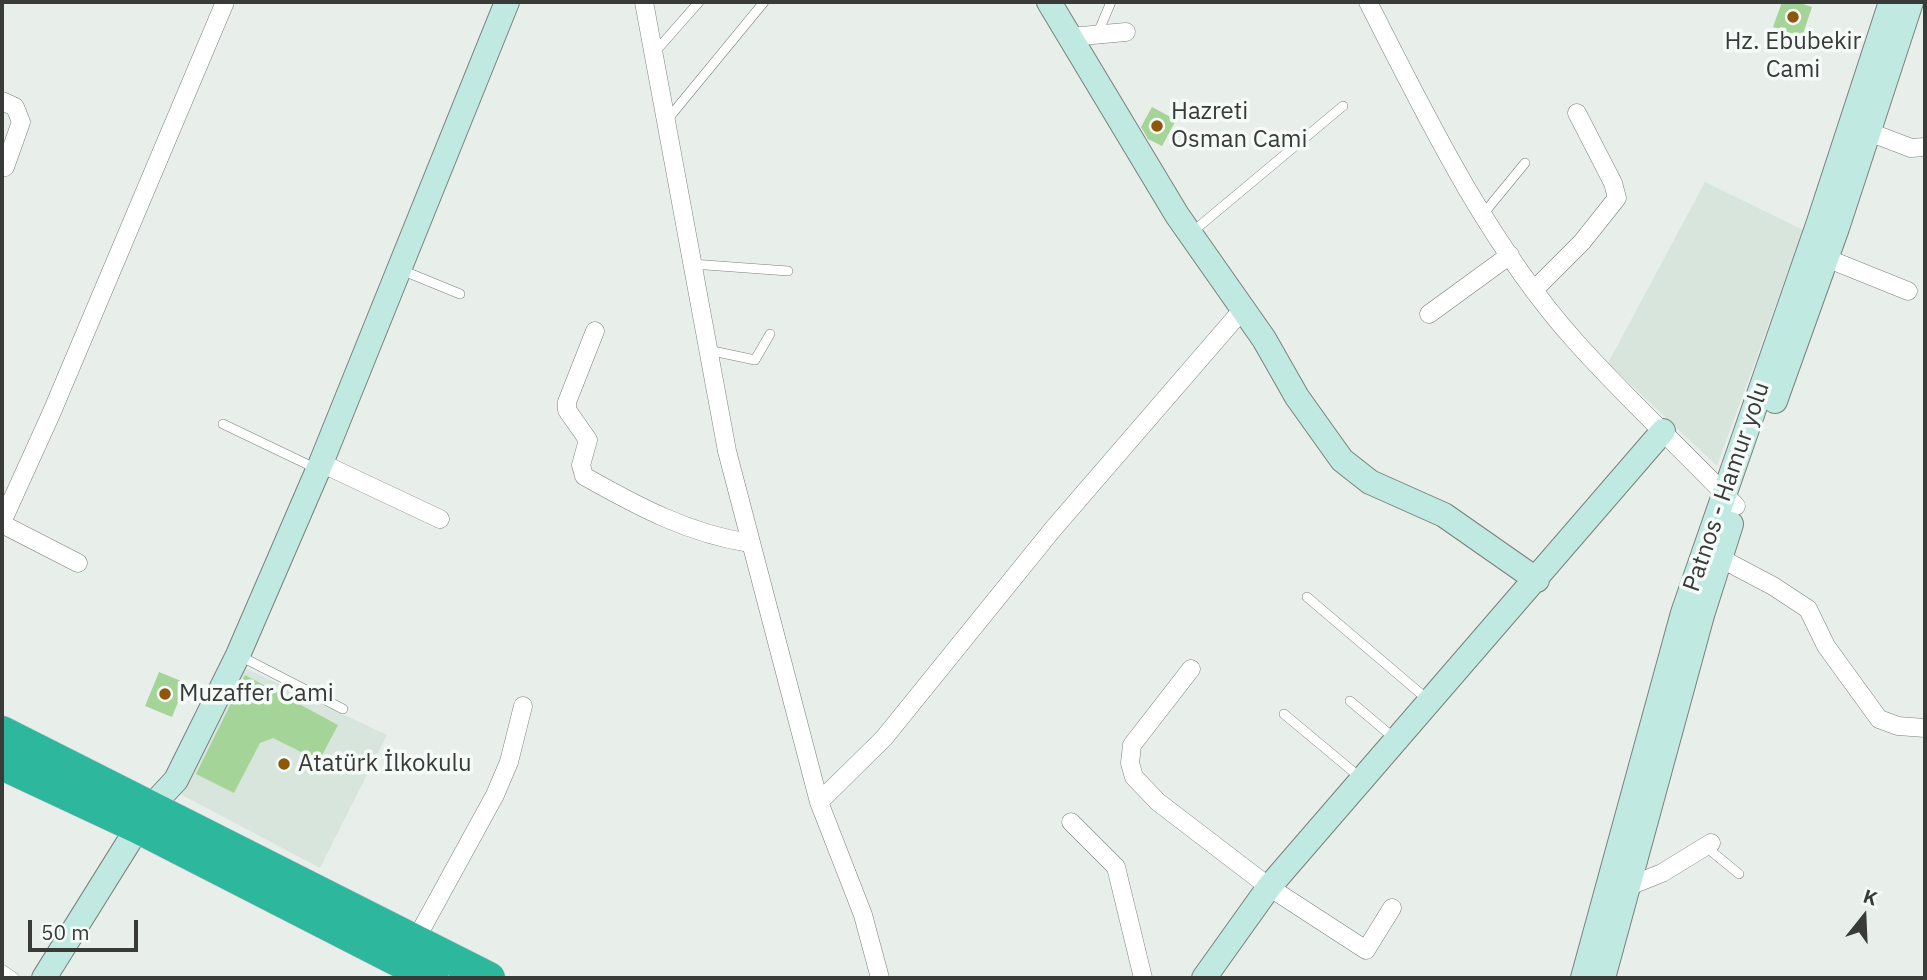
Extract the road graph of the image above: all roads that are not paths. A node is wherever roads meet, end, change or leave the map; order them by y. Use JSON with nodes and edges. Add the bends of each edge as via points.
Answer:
{"nodes":[{"id":1,"x":225,"y":2,"type":"edge"},
{"id":2,"x":507,"y":2,"type":"edge"},
{"id":3,"x":644,"y":2,"type":"edge"},
{"id":4,"x":699,"y":2,"type":"edge"},
{"id":5,"x":764,"y":2,"type":"edge"},
{"id":6,"x":1049,"y":2,"type":"edge"},
{"id":7,"x":1111,"y":2,"type":"edge"},
{"id":8,"x":1368,"y":2,"type":"edge"},
{"id":9,"x":1898,"y":4,"type":"edge"},
{"id":10,"x":1126,"y":32,"type":"dead end"},
{"id":11,"x":1097,"y":35,"type":"junction"},
{"id":12,"x":1070,"y":37,"type":"junction"},
{"id":13,"x":653,"y":54,"type":"junction"},
{"id":14,"x":2,"y":101,"type":"edge"},
{"id":15,"x":1343,"y":106,"type":"dead end"},
{"id":16,"x":1577,"y":113,"type":"dead end"},
{"id":17,"x":666,"y":121,"type":"junction"},
{"id":18,"x":1869,"y":132,"type":"junction"},
{"id":19,"x":1925,"y":147,"type":"edge"},
{"id":20,"x":1525,"y":163,"type":"dead end"},
{"id":21,"x":5,"y":167,"type":"dead end"},
{"id":22,"x":1484,"y":213,"type":"junction"},
{"id":23,"x":1189,"y":233,"type":"junction"},
{"id":24,"x":1510,"y":255,"type":"junction"},
{"id":25,"x":1826,"y":258,"type":"junction"},
{"id":26,"x":692,"y":264,"type":"junction"},
{"id":27,"x":398,"y":268,"type":"junction"},
{"id":28,"x":788,"y":271,"type":"dead end"},
{"id":29,"x":1535,"y":289,"type":"junction"},
{"id":30,"x":1908,"y":291,"type":"dead end"},
{"id":31,"x":460,"y":294,"type":"dead end"},
{"id":32,"x":1243,"y":309,"type":"junction"},
{"id":33,"x":1429,"y":314,"type":"dead end"},
{"id":34,"x":595,"y":331,"type":"dead end"},
{"id":35,"x":770,"y":334,"type":"dead end"},
{"id":36,"x":706,"y":349,"type":"junction"},
{"id":37,"x":223,"y":424,"type":"dead end"},
{"id":38,"x":1663,"y":431,"type":"junction"},
{"id":39,"x":320,"y":466,"type":"junction"},
{"id":40,"x":10,"y":485,"type":"edge"},
{"id":41,"x":1730,"y":500,"type":"junction"},
{"id":42,"x":440,"y":519,"type":"dead end"},
{"id":43,"x":2,"y":523,"type":"edge"},
{"id":44,"x":750,"y":543,"type":"junction"},
{"id":45,"x":1720,"y":558,"type":"junction"},
{"id":46,"x":78,"y":563,"type":"dead end"},
{"id":47,"x":1537,"y":580,"type":"junction"},
{"id":48,"x":1307,"y":597,"type":"dead end"},
{"id":49,"x":238,"y":655,"type":"junction"},
{"id":50,"x":1191,"y":669,"type":"dead end"},
{"id":51,"x":1350,"y":701,"type":"dead end"},
{"id":52,"x":1431,"y":703,"type":"junction"},
{"id":53,"x":523,"y":706,"type":"dead end"},
{"id":54,"x":343,"y":709,"type":"dead end"},
{"id":55,"x":1284,"y":714,"type":"dead end"},
{"id":56,"x":1925,"y":728,"type":"edge"},
{"id":57,"x":2,"y":732,"type":"edge"},
{"id":58,"x":1398,"y":741,"type":"junction"},
{"id":59,"x":2,"y":764,"type":"edge"},
{"id":60,"x":1363,"y":780,"type":"junction"},
{"id":61,"x":819,"y":802,"type":"junction"},
{"id":62,"x":145,"y":818,"type":"junction"},
{"id":63,"x":1071,"y":822,"type":"dead end"},
{"id":64,"x":1708,"y":845,"type":"joint"},
{"id":65,"x":1739,"y":874,"type":"dead end"},
{"id":66,"x":1269,"y":887,"type":"junction"},
{"id":67,"x":1628,"y":887,"type":"junction"},
{"id":68,"x":1392,"y":908,"type":"dead end"},
{"id":69,"x":415,"y":941,"type":"junction"},
{"id":70,"x":2,"y":969,"type":"edge"},
{"id":71,"x":15,"y":978,"type":"edge"},
{"id":72,"x":44,"y":978,"type":"edge"},
{"id":73,"x":432,"y":978,"type":"edge"},
{"id":74,"x":489,"y":978,"type":"edge"},
{"id":75,"x":880,"y":978,"type":"edge"},
{"id":76,"x":1143,"y":978,"type":"edge"},
{"id":77,"x":1204,"y":978,"type":"edge"},
{"id":78,"x":1583,"y":978,"type":"edge"},
{"id":79,"x":1603,"y":978,"type":"edge"}],
"edges":[{"from":1,"to":40,"type":"street"},
{"from":2,"to":27,"type":"street"},
{"from":3,"to":13,"type":"street"},
{"from":4,"to":13,"type":"lane"},
{"from":5,"to":17,"type":"lane"},
{"from":6,"to":12,"type":"street"},
{"from":7,"to":11,"type":"lane"},
{"from":8,"to":22,"type":"street"},
{"from":9,"to":18,"type":"street","name":"Patnos - Hamur yolu"},
{"from":9,"to":41,"type":"street","name":"Patnos - Hamur yolu","via":[[1819,222]]},
{"from":10,"to":11,"type":"street"},
{"from":11,"to":12,"type":"street"},
{"from":12,"to":23,"type":"street"},
{"from":13,"to":17,"type":"street"},
{"from":14,"to":21,"type":"street","via":[[15,107],[22,122]]},
{"from":15,"to":23,"type":"lane"},
{"from":16,"to":29,"type":"street","via":[[1617,198]]},
{"from":17,"to":26,"type":"street"},
{"from":18,"to":19,"type":"street","via":[[1911,148]]},
{"from":18,"to":25,"type":"street","name":"Patnos - Hamur yolu"},
{"from":20,"to":22,"type":"lane"},
{"from":22,"to":24,"type":"street"},
{"from":23,"to":32,"type":"street"},
{"from":24,"to":29,"type":"street"},
{"from":24,"to":33,"type":"street"},
{"from":25,"to":30,"type":"street"},
{"from":25,"to":41,"type":"street","name":"Patnos - Hamur yolu"},
{"from":26,"to":28,"type":"lane"},
{"from":26,"to":36,"type":"street"},
{"from":27,"to":31,"type":"lane"},
{"from":27,"to":39,"type":"street"},
{"from":29,"to":38,"type":"street","via":[[1575,341]]},
{"from":32,"to":47,"type":"street","via":[[1297,397],[1355,473],[1444,515]]},
{"from":32,"to":61,"type":"street","via":[[1053,529],[884,738]]},
{"from":34,"to":44,"type":"street","via":[[567,402],[567,410],[588,440],[581,465],[584,476],[676,524]]},
{"from":35,"to":36,"type":"lane","via":[[755,360]]},
{"from":36,"to":44,"type":"street"},
{"from":37,"to":39,"type":"lane"},
{"from":38,"to":41,"type":"street"},
{"from":38,"to":47,"type":"street"},
{"from":39,"to":42,"type":"street"},
{"from":39,"to":49,"type":"street"},
{"from":40,"to":43,"type":"street"},
{"from":41,"to":45,"type":"street","name":"Patnos - Hamur yolu"},
{"from":41,"to":78,"type":"street","name":"Patnos - Hamur yolu","via":[[1683,613]]},
{"from":43,"to":46,"type":"street"},
{"from":44,"to":61,"type":"street"},
{"from":45,"to":56,"type":"street","via":[[1808,609],[1826,646],[1879,719]]},
{"from":45,"to":67,"type":"street","name":"Patnos - Hamur yolu"},
{"from":47,"to":52,"type":"street"},
{"from":48,"to":52,"type":"lane"},
{"from":49,"to":54,"type":"lane"},
{"from":49,"to":62,"type":"street","via":[[176,780]]},
{"from":50,"to":66,"type":"street","via":[[1132,745],[1134,777],[1158,802]]},
{"from":51,"to":58,"type":"lane"},
{"from":52,"to":58,"type":"street"},
{"from":53,"to":69,"type":"street","via":[[495,795]]},
{"from":55,"to":60,"type":"lane"},
{"from":57,"to":62,"type":"highway"},
{"from":58,"to":60,"type":"street"},
{"from":59,"to":62,"type":"highway"},
{"from":60,"to":66,"type":"street"},
{"from":61,"to":75,"type":"street","via":[[863,915]]},
{"from":62,"to":69,"type":"highway"},
{"from":62,"to":72,"type":"street"},
{"from":62,"to":73,"type":"highway"},
{"from":63,"to":76,"type":"street","via":[[1116,867]]},
{"from":64,"to":65,"type":"lane"},
{"from":64,"to":67,"type":"street"},
{"from":66,"to":68,"type":"street","via":[[1366,950]]},
{"from":66,"to":77,"type":"street"},
{"from":67,"to":79,"type":"street","name":"Patnos - Hamur yolu"},
{"from":69,"to":74,"type":"highway"},
{"from":70,"to":71,"type":"lane"}]}
